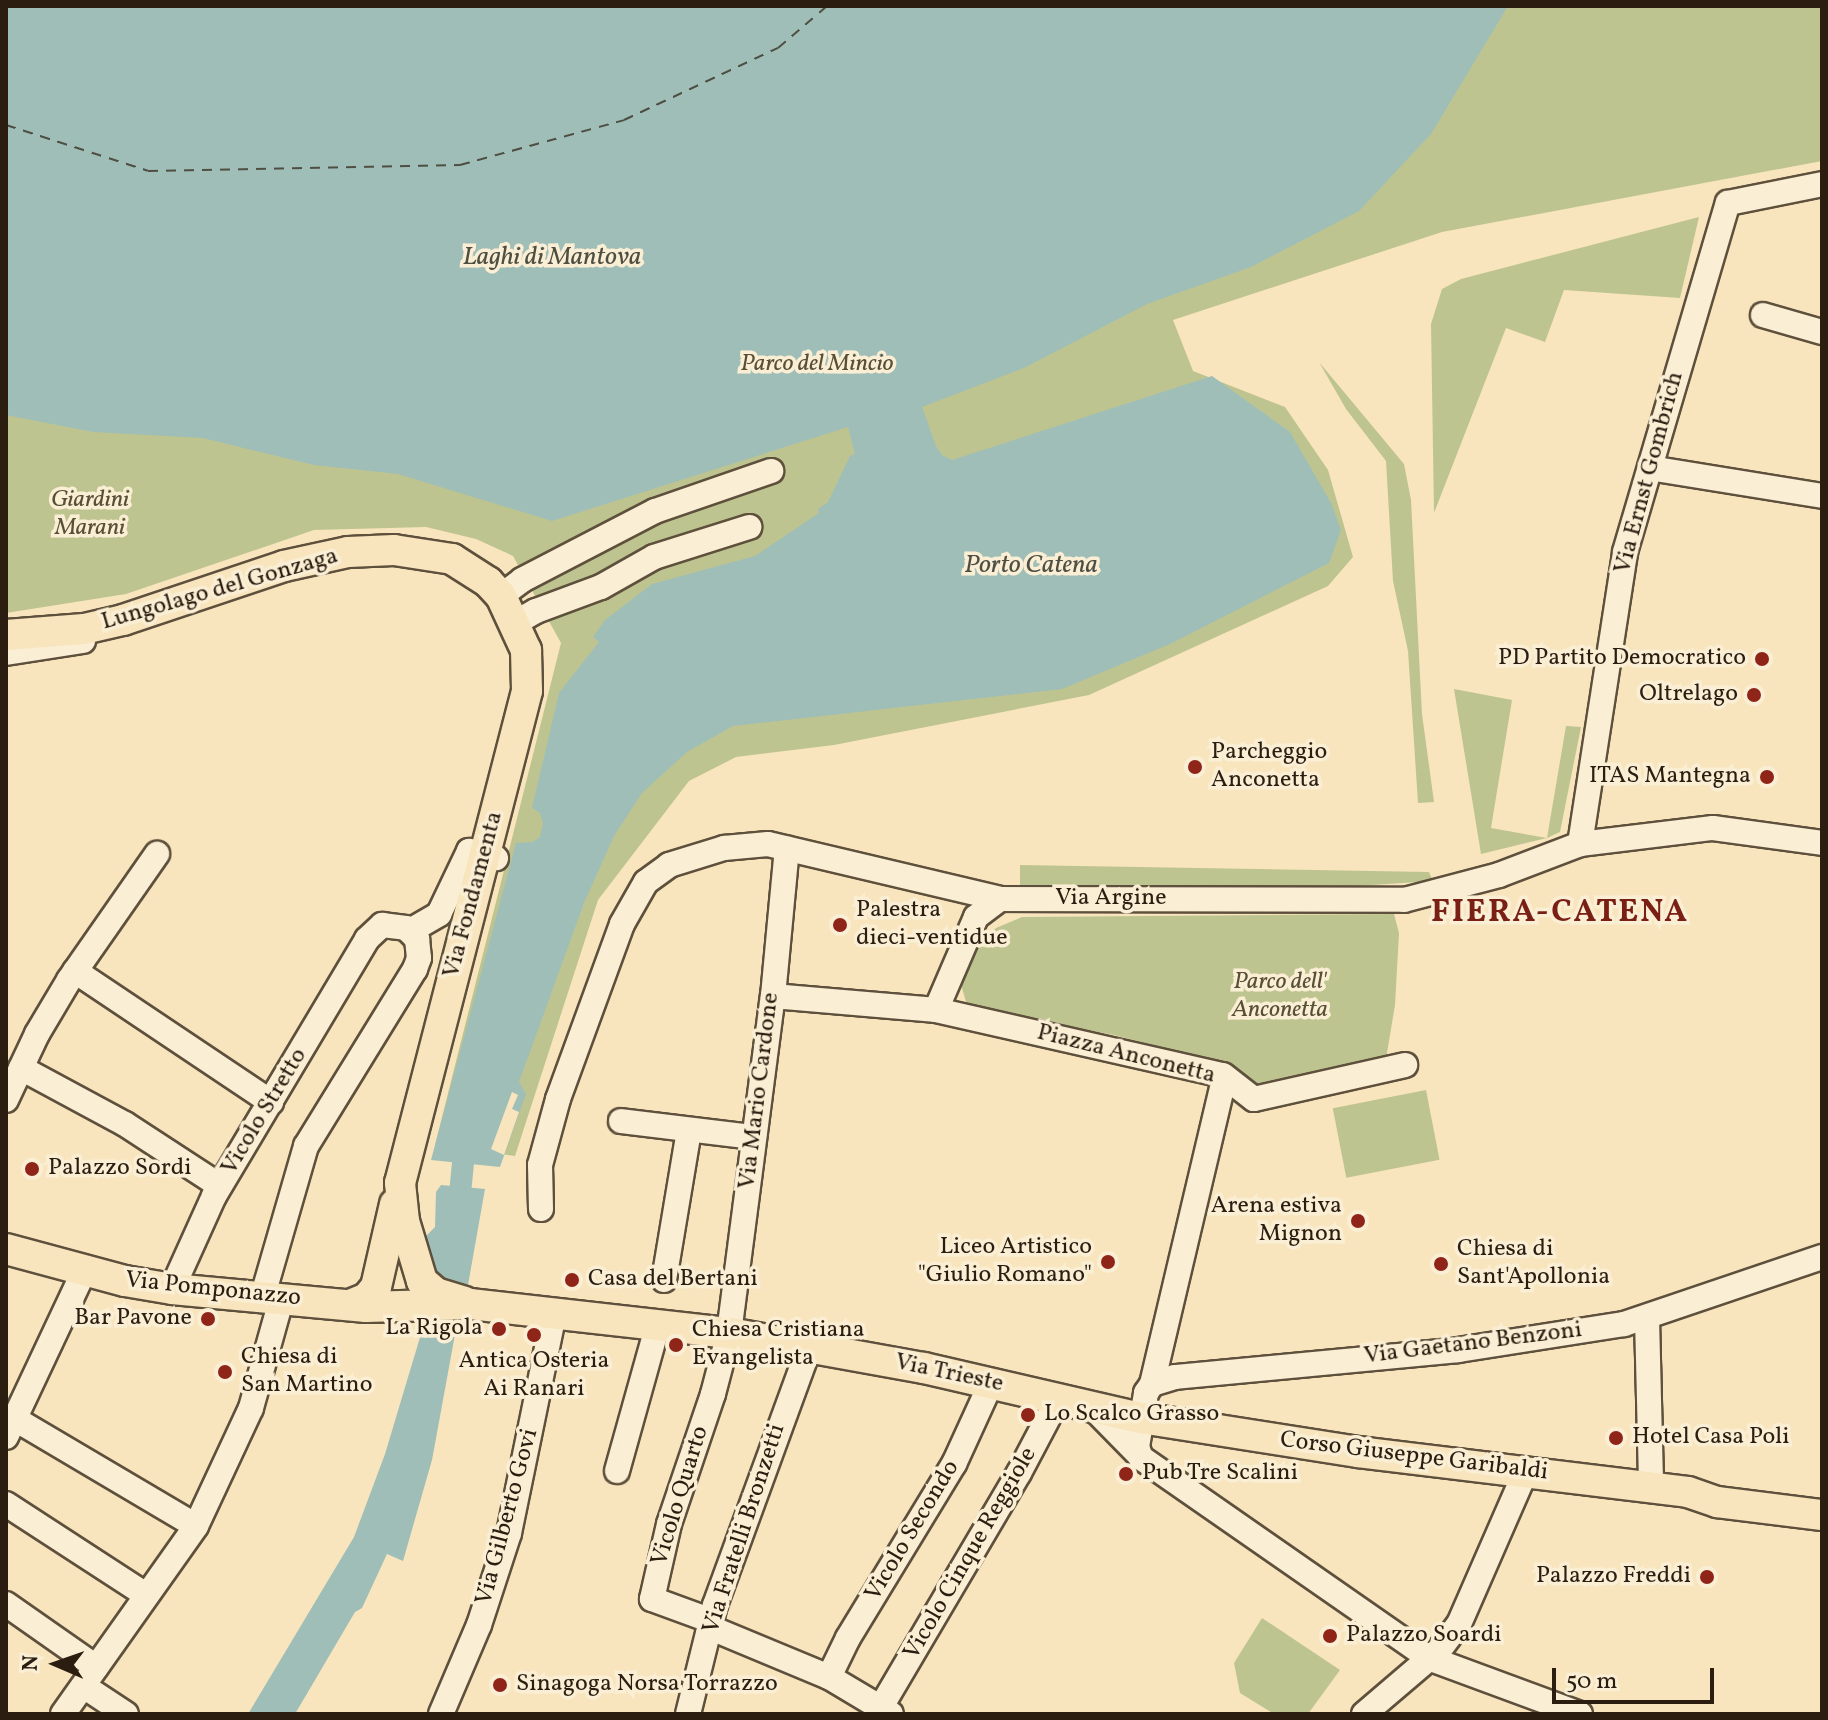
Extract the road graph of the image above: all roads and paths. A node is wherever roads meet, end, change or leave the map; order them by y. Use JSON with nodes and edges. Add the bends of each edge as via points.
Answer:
{"nodes":[{"id":1,"x":1822,"y":184,"type":"edge"},
{"id":2,"x":1773,"y":323,"type":"dead end"},
{"id":3,"x":1822,"y":332,"type":"edge"},
{"id":4,"x":1650,"y":468,"type":"junction"},
{"id":5,"x":771,"y":471,"type":"dead end"},
{"id":6,"x":1822,"y":496,"type":"edge"},
{"id":7,"x":749,"y":527,"type":"dead end"},
{"id":8,"x":300,"y":563,"type":"junction"},
{"id":9,"x":508,"y":610,"type":"junction"},
{"id":10,"x":6,"y":635,"type":"edge"},
{"id":11,"x":6,"y":653,"type":"edge"},
{"id":12,"x":1822,"y":843,"type":"edge"},
{"id":13,"x":1580,"y":844,"type":"junction"},
{"id":14,"x":787,"y":849,"type":"junction"},
{"id":15,"x":157,"y":854,"type":"dead end"},
{"id":16,"x":490,"y":857,"type":"junction"},
{"id":17,"x":1000,"y":899,"type":"junction"},
{"id":18,"x":410,"y":931,"type":"junction"},
{"id":19,"x":75,"y":971,"type":"junction"},
{"id":20,"x":773,"y":996,"type":"junction"},
{"id":21,"x":936,"y":1010,"type":"junction"},
{"id":22,"x":1405,"y":1065,"type":"dead end"},
{"id":23,"x":21,"y":1068,"type":"junction"},
{"id":24,"x":1224,"y":1079,"type":"junction"},
{"id":25,"x":6,"y":1100,"type":"edge"},
{"id":26,"x":271,"y":1102,"type":"junction"},
{"id":27,"x":621,"y":1121,"type":"dead end"},
{"id":28,"x":689,"y":1130,"type":"junction"},
{"id":29,"x":754,"y":1137,"type":"junction"},
{"id":30,"x":400,"y":1183,"type":"junction"},
{"id":31,"x":220,"y":1186,"type":"junction"},
{"id":32,"x":541,"y":1209,"type":"dead end"},
{"id":33,"x":6,"y":1249,"type":"edge"},
{"id":34,"x":1822,"y":1257,"type":"edge"},
{"id":35,"x":84,"y":1271,"type":"junction"},
{"id":36,"x":418,"y":1274,"type":"joint"},
{"id":37,"x":664,"y":1280,"type":"dead end"},
{"id":38,"x":172,"y":1289,"type":"junction"},
{"id":39,"x":273,"y":1296,"type":"junction"},
{"id":40,"x":470,"y":1304,"type":"junction"},
{"id":41,"x":350,"y":1305,"type":"junction"},
{"id":42,"x":424,"y":1308,"type":"joint"},
{"id":43,"x":554,"y":1313,"type":"junction"},
{"id":44,"x":1647,"y":1318,"type":"junction"},
{"id":45,"x":658,"y":1324,"type":"junction"},
{"id":46,"x":729,"y":1333,"type":"junction"},
{"id":47,"x":810,"y":1346,"type":"junction"},
{"id":48,"x":991,"y":1383,"type":"junction"},
{"id":49,"x":1152,"y":1384,"type":"junction"},
{"id":50,"x":1058,"y":1399,"type":"junction"},
{"id":51,"x":1092,"y":1407,"type":"junction"},
{"id":52,"x":1141,"y":1418,"type":"junction"},
{"id":53,"x":10,"y":1428,"type":"edge"},
{"id":54,"x":1139,"y":1455,"type":"junction"},
{"id":55,"x":617,"y":1471,"type":"dead end"},
{"id":56,"x":1526,"y":1471,"type":"junction"},
{"id":57,"x":1651,"y":1487,"type":"junction"},
{"id":58,"x":1688,"y":1492,"type":"junction"},
{"id":59,"x":1822,"y":1495,"type":"edge"},
{"id":60,"x":6,"y":1504,"type":"edge"},
{"id":61,"x":1822,"y":1515,"type":"edge"},
{"id":62,"x":196,"y":1526,"type":"junction"},
{"id":63,"x":146,"y":1595,"type":"junction"},
{"id":64,"x":6,"y":1604,"type":"edge"},
{"id":65,"x":712,"y":1624,"type":"junction"},
{"id":66,"x":1429,"y":1658,"type":"junction"},
{"id":67,"x":91,"y":1677,"type":"junction"},
{"id":68,"x":829,"y":1677,"type":"junction"},
{"id":69,"x":886,"y":1711,"type":"edge"},
{"id":70,"x":63,"y":1714,"type":"edge"},
{"id":71,"x":126,"y":1714,"type":"edge"},
{"id":72,"x":441,"y":1714,"type":"edge"},
{"id":73,"x":688,"y":1714,"type":"edge"},
{"id":74,"x":1364,"y":1714,"type":"edge"},
{"id":75,"x":1580,"y":1714,"type":"edge"}],
"edges":[{"from":1,"to":4,"type":"street","name":"Via Ernst Gombrich","via":[[1728,203]]},
{"from":2,"to":3,"type":"street"},
{"from":4,"to":6,"type":"street"},
{"from":4,"to":13,"type":"street","name":"Via Ernst Gombrich","via":[[1625,552]]},
{"from":5,"to":9,"type":"street","via":[[655,511],[522,580]]},
{"from":7,"to":9,"type":"street","via":[[654,557],[601,587],[548,606]]},
{"from":8,"to":9,"type":"main road","name":"Lungolago del Gonzaga","via":[[374,550],[436,554],[470,568]]},
{"from":8,"to":10,"type":"main road","name":"Lungolago del Gonzaga","via":[[123,620]]},
{"from":8,"to":11,"type":"street","via":[[257,588],[141,627]]},
{"from":9,"to":16,"type":"main road","name":"Via Fondamenta","via":[[526,650],[529,678]]},
{"from":12,"to":13,"type":"street","name":"Via Argine","via":[[1713,828]]},
{"from":13,"to":17,"type":"street","name":"Via Argine","via":[[1404,900]]},
{"from":14,"to":17,"type":"street","name":"Via Argine"},
{"from":14,"to":20,"type":"street","name":"Via Mario Cardone"},
{"from":14,"to":32,"type":"street","name":"Via Argine","via":[[768,844],[724,848],[669,865],[646,882],[622,924],[558,1099],[540,1165]]},
{"from":15,"to":19,"type":"street"},
{"from":16,"to":18,"type":"street","via":[[469,851],[443,909]]},
{"from":16,"to":30,"type":"main road","name":"Via Fondamenta"},
{"from":17,"to":21,"type":"street","via":[[976,917]]},
{"from":18,"to":26,"type":"street","name":"Vicolo Stretto","via":[[382,925],[367,939]]},
{"from":18,"to":39,"type":"street","via":[[419,947],[415,969],[306,1146]]},
{"from":19,"to":23,"type":"street"},
{"from":19,"to":26,"type":"street"},
{"from":20,"to":21,"type":"street","name":"Piazza Anconetta"},
{"from":20,"to":29,"type":"street","name":"Via Mario Cardone"},
{"from":21,"to":24,"type":"street","name":"Piazza Anconetta"},
{"from":22,"to":24,"type":"street","name":"Piazza Anconetta","via":[[1254,1099]]},
{"from":23,"to":25,"type":"street"},
{"from":23,"to":31,"type":"street","via":[[125,1124]]},
{"from":24,"to":49,"type":"street"},
{"from":26,"to":31,"type":"street","name":"Vicolo Stretto"},
{"from":27,"to":28,"type":"street"},
{"from":28,"to":29,"type":"street"},
{"from":28,"to":37,"type":"street"},
{"from":29,"to":46,"type":"street","name":"Via Mario Cardone"},
{"from":30,"to":36,"type":"main road","name":"Via Fondamenta"},
{"from":30,"to":41,"type":"main road","name":"Via Fondamenta","via":[[376,1287]]},
{"from":31,"to":38,"type":"street","name":"Vicolo Stretto"},
{"from":33,"to":35,"type":"main road","name":"Via Pomponazzo"},
{"from":34,"to":44,"type":"street","name":"Via Gaetano Benzoni"},
{"from":35,"to":38,"type":"main road","name":"Via Pomponazzo"},
{"from":35,"to":53,"type":"street"},
{"from":36,"to":40,"type":"main road","name":"Via Trieste","via":[[431,1291]]},
{"from":38,"to":39,"type":"main road","name":"Via Pomponazzo"},
{"from":39,"to":41,"type":"main road","name":"Via Pomponazzo"},
{"from":39,"to":62,"type":"street","via":[[251,1408]]},
{"from":40,"to":42,"type":"main road","name":"Via Trieste"},
{"from":40,"to":43,"type":"main road","name":"Via Trieste"},
{"from":41,"to":42,"type":"main road","name":"Via Pomponazzo"},
{"from":43,"to":45,"type":"main road","name":"Via Trieste"},
{"from":43,"to":72,"type":"street","name":"Via Gilberto Govi","via":[[509,1533],[479,1625]]},
{"from":44,"to":49,"type":"street","name":"Via Gaetano Benzoni","via":[[1458,1350],[1175,1377]]},
{"from":44,"to":57,"type":"street"},
{"from":45,"to":46,"type":"main road","name":"Via Trieste"},
{"from":45,"to":55,"type":"street"},
{"from":46,"to":47,"type":"main road","name":"Via Trieste"},
{"from":46,"to":65,"type":"street","name":"Vicolo Quarto","via":[[669,1524],[652,1599]]},
{"from":47,"to":48,"type":"main road","name":"Via Trieste"},
{"from":47,"to":65,"type":"street","name":"Via Fratelli Bronzetti"},
{"from":48,"to":50,"type":"main road","name":"Via Trieste"},
{"from":48,"to":68,"type":"street","name":"Vicolo Secondo","via":[[954,1464]]},
{"from":49,"to":52,"type":"street"},
{"from":50,"to":51,"type":"main road","name":"Via Trieste"},
{"from":50,"to":69,"type":"street","name":"Vicolo Cinque Reggiole"},
{"from":51,"to":52,"type":"main road","name":"Via Trieste"},
{"from":51,"to":54,"type":"street"},
{"from":52,"to":54,"type":"street"},
{"from":52,"to":56,"type":"main road","name":"Corso Giuseppe Garibaldi","via":[[1358,1452]]},
{"from":53,"to":62,"type":"street"},
{"from":54,"to":66,"type":"street"},
{"from":56,"to":57,"type":"main road","name":"Corso Giuseppe Garibaldi"},
{"from":56,"to":66,"type":"street","via":[[1459,1624]]},
{"from":57,"to":58,"type":"main road","name":"Corso Giuseppe Garibaldi"},
{"from":58,"to":59,"type":"main road","name":"Corso Giuseppe Garibaldi","via":[[1719,1484]]},
{"from":58,"to":61,"type":"main road","name":"Corso Giuseppe Garibaldi","via":[[1717,1502]]},
{"from":60,"to":63,"type":"street"},
{"from":62,"to":63,"type":"street"},
{"from":63,"to":67,"type":"street"},
{"from":64,"to":67,"type":"street"},
{"from":65,"to":68,"type":"street"},
{"from":65,"to":73,"type":"street","name":"Via Fratelli Bronzetti"},
{"from":66,"to":74,"type":"street"},
{"from":66,"to":75,"type":"street"},
{"from":67,"to":70,"type":"street"},
{"from":67,"to":71,"type":"street"},
{"from":68,"to":69,"type":"street"}]}
